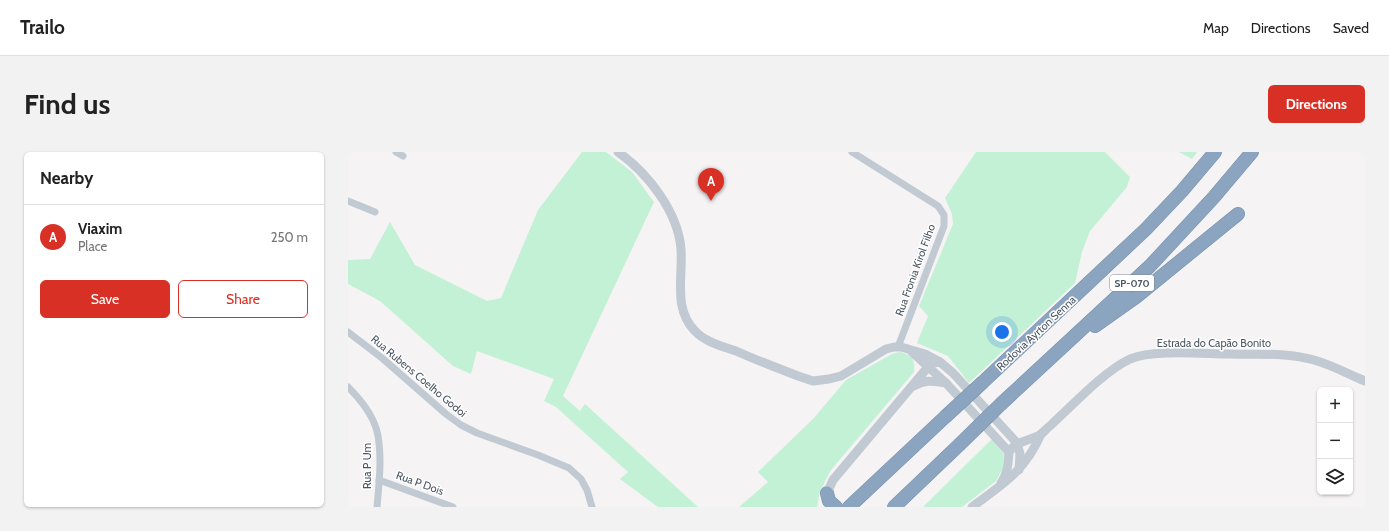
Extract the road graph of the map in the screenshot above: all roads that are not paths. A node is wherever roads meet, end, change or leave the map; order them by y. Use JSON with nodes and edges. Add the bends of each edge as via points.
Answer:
{"nodes":[{"id":1,"x":618,"y":152,"type":"edge"},
{"id":2,"x":852,"y":152,"type":"edge"},
{"id":3,"x":1216,"y":152,"type":"edge"},
{"id":4,"x":1252,"y":152,"type":"edge"},
{"id":5,"x":348,"y":201,"type":"edge"},
{"id":6,"x":375,"y":212,"type":"dead end"},
{"id":7,"x":1238,"y":214,"type":"dead end"},
{"id":8,"x":348,"y":332,"type":"edge"},
{"id":9,"x":1066,"y":344,"type":"junction"},
{"id":10,"x":898,"y":347,"type":"junction"},
{"id":11,"x":912,"y":352,"type":"junction"},
{"id":12,"x":940,"y":362,"type":"junction"},
{"id":13,"x":928,"y":367,"type":"junction"},
{"id":14,"x":1365,"y":381,"type":"edge"},
{"id":15,"x":946,"y":383,"type":"junction"},
{"id":16,"x":348,"y":387,"type":"edge"},
{"id":17,"x":911,"y":387,"type":"junction"},
{"id":18,"x":1040,"y":434,"type":"junction"},
{"id":19,"x":1017,"y":443,"type":"junction"},
{"id":20,"x":1009,"y":452,"type":"junction"},
{"id":21,"x":1019,"y":470,"type":"junction"},
{"id":22,"x":379,"y":480,"type":"junction"},
{"id":23,"x":997,"y":489,"type":"junction"},
{"id":24,"x":827,"y":493,"type":"junction"},
{"id":25,"x":895,"y":506,"type":"edge"},
{"id":26,"x":377,"y":507,"type":"edge"},
{"id":27,"x":453,"y":507,"type":"edge"},
{"id":28,"x":592,"y":507,"type":"edge"},
{"id":29,"x":824,"y":507,"type":"edge"},
{"id":30,"x":836,"y":507,"type":"edge"},
{"id":31,"x":849,"y":507,"type":"edge"},
{"id":32,"x":972,"y":507,"type":"edge"}],
"edges":[{"from":1,"to":10,"type":"street","via":[[643,172],[661,197],[677,228],[681,251],[681,303],[689,324],[703,338],[813,381],[841,376],[886,349]]},
{"from":2,"to":10,"type":"street","name":"Rua Fronia Kirol Filho","via":[[938,206],[944,215],[944,226]]},
{"from":3,"to":31,"type":"highway","name":"Rodovia Ayrton Senna","number":"SP-070","bridge":true,"via":[[1146,229]]},
{"from":4,"to":9,"type":"highway","number":"SP-070","via":[[1150,266]]},
{"from":5,"to":6,"type":"street"},
{"from":7,"to":9,"type":"highway","via":[[1136,297],[1094,328]]},
{"from":8,"to":28,"type":"street","name":"Rua Rubens Coelho Godoi","via":[[461,425],[569,468],[581,479]]},
{"from":9,"to":25,"type":"highway","number":"SP-070","bridge":true},
{"from":10,"to":11,"type":"street"},
{"from":11,"to":12,"type":"street","via":[[925,354]]},
{"from":11,"to":13,"type":"street"},
{"from":12,"to":13,"type":"street"},
{"from":12,"to":19,"type":"street"},
{"from":13,"to":15,"type":"street"},
{"from":13,"to":17,"type":"street"},
{"from":14,"to":18,"type":"street","name":"Estrada do Capão Bonito","via":[[1314,360],[1286,355],[1148,355],[1132,358],[1118,366]]},
{"from":15,"to":17,"type":"street","via":[[931,380]]},
{"from":15,"to":20,"type":"street"},
{"from":16,"to":22,"type":"street","name":"Rua P Um","via":[[370,415],[378,435]]},
{"from":17,"to":24,"type":"street","via":[[833,480]]},
{"from":18,"to":19,"type":"street","name":"Estrada do Capão Bonito"},
{"from":18,"to":21,"type":"street"},
{"from":19,"to":20,"type":"street","name":"Estrada do Capão Bonito"},
{"from":19,"to":21,"type":"street","via":[[1020,454]]},
{"from":20,"to":23,"type":"street","via":[[1006,477]]},
{"from":21,"to":23,"type":"street"},
{"from":22,"to":26,"type":"street","name":"Rua P Um"},
{"from":22,"to":27,"type":"street","name":"Rua P Dois"},
{"from":23,"to":32,"type":"street"},
{"from":24,"to":29,"type":"highway"},
{"from":24,"to":30,"type":"highway","via":[[829,501]]}]}
